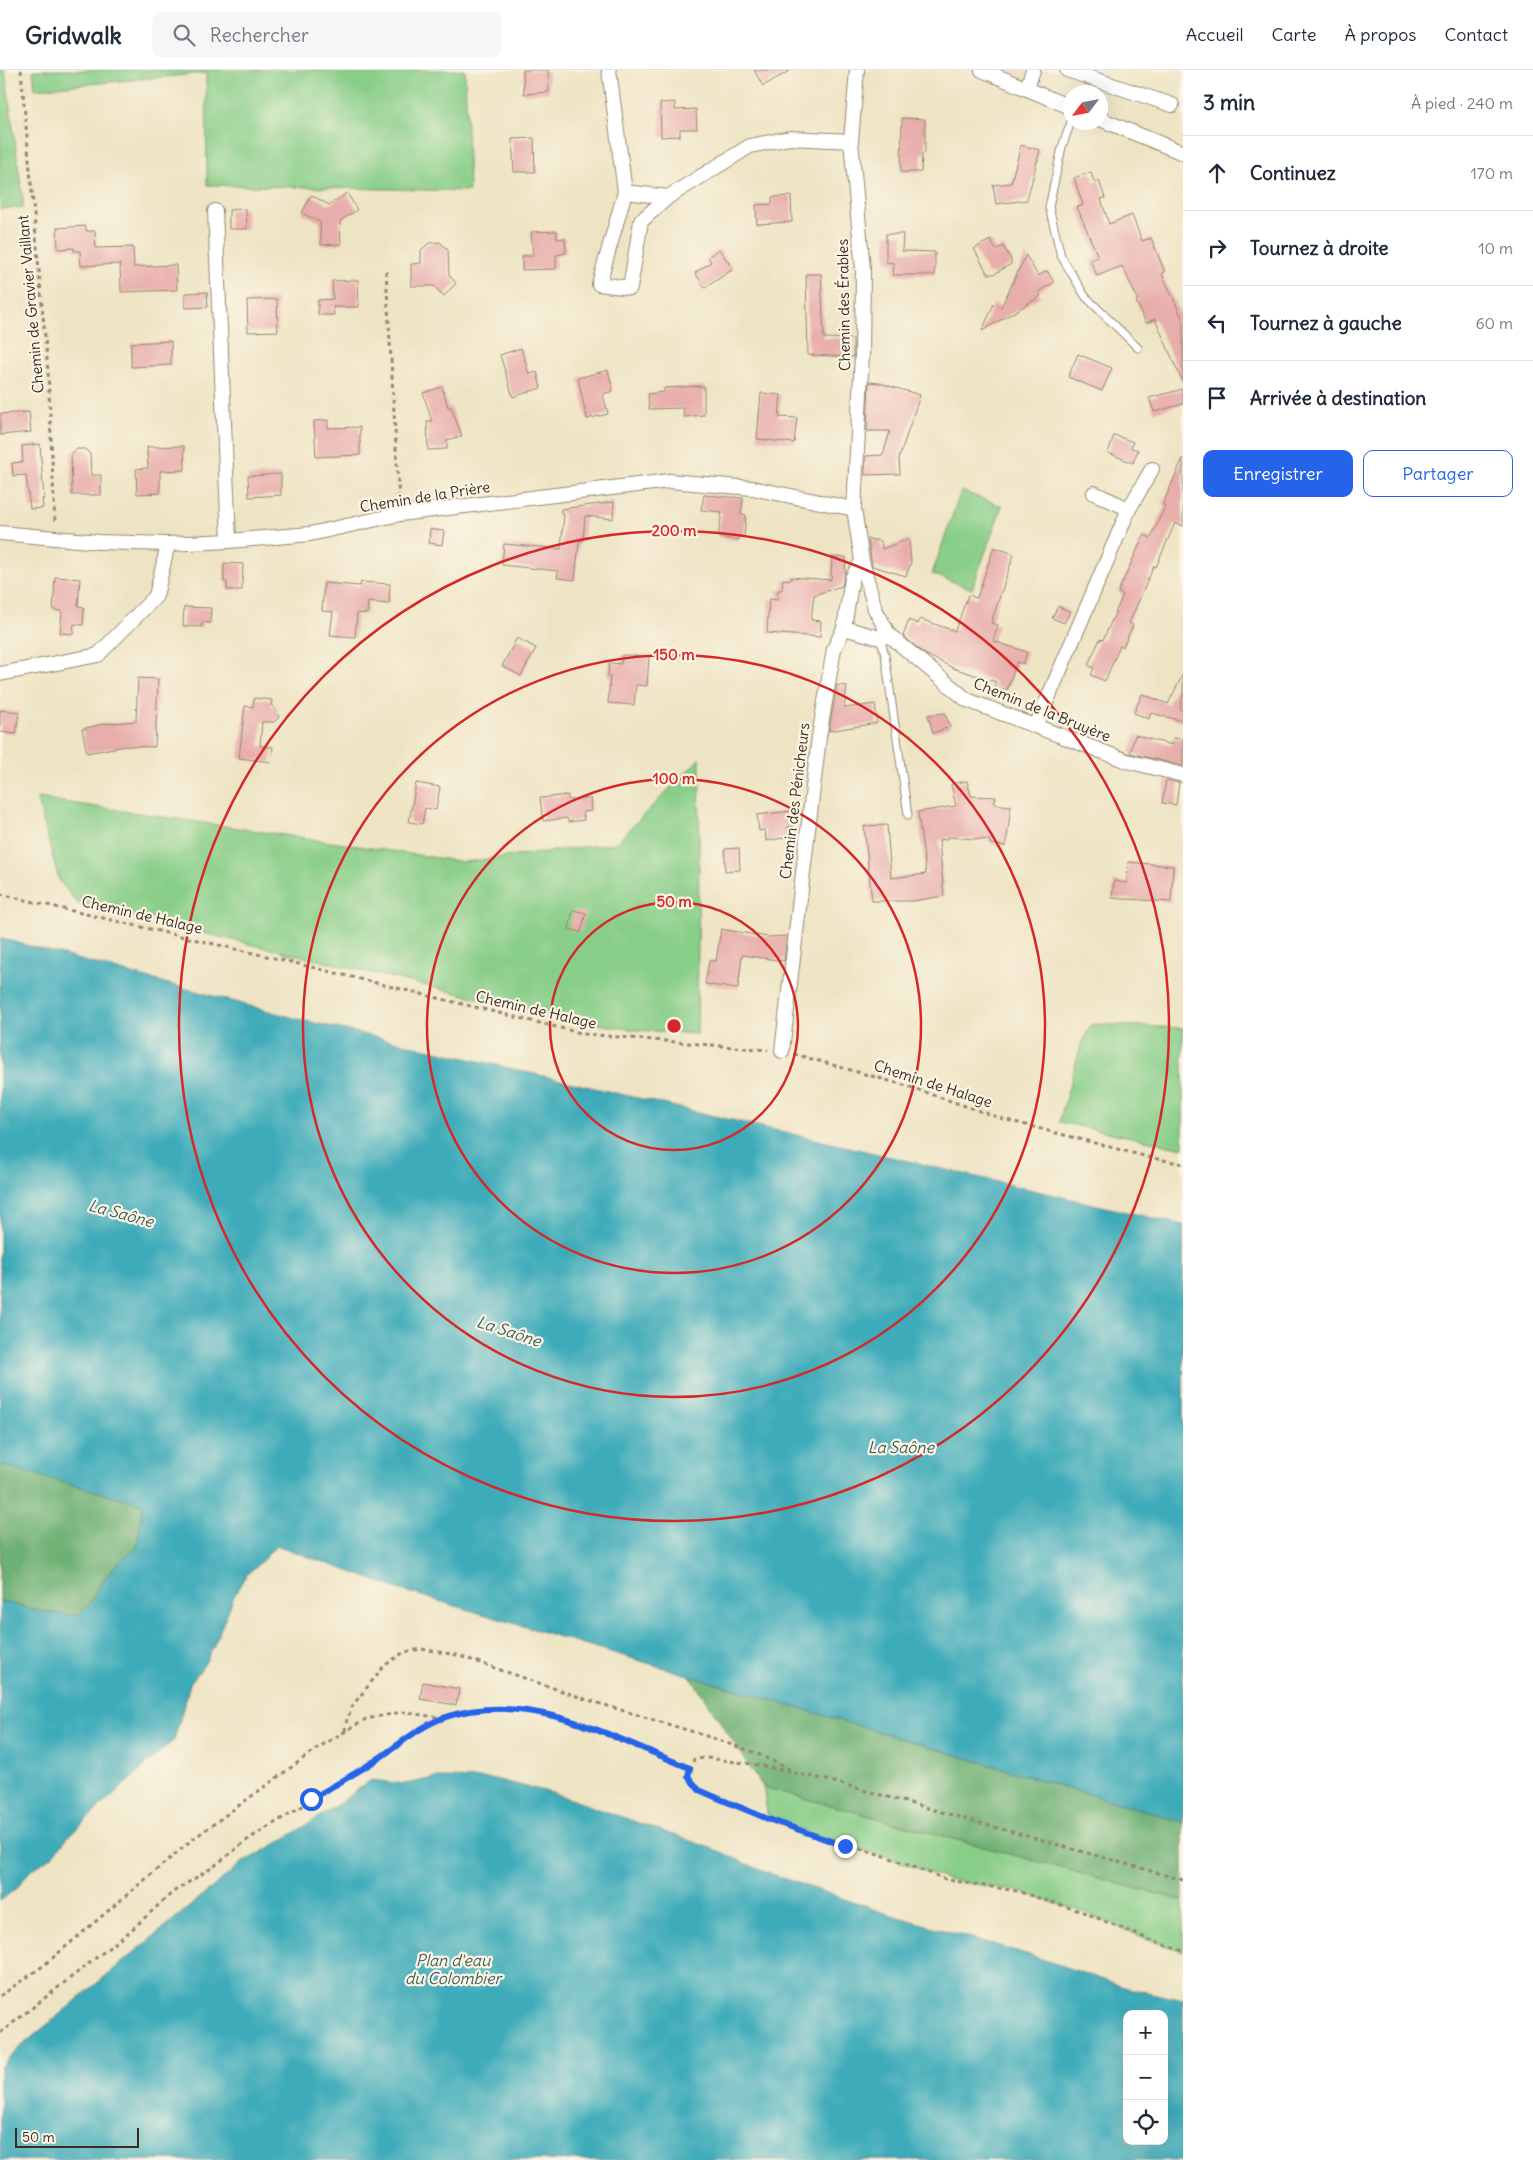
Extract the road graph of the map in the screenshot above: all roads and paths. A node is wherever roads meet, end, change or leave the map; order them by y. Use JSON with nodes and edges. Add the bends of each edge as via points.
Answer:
{"nodes":[{"id":1,"x":22,"y":70,"type":"edge"},
{"id":2,"x":609,"y":70,"type":"edge"},
{"id":3,"x":857,"y":70,"type":"edge"},
{"id":4,"x":982,"y":70,"type":"edge"},
{"id":5,"x":1033,"y":70,"type":"edge"},
{"id":6,"x":1067,"y":70,"type":"edge"},
{"id":7,"x":1027,"y":88,"type":"junction"},
{"id":8,"x":1063,"y":104,"type":"edge"},
{"id":9,"x":1172,"y":105,"type":"dead end"},
{"id":10,"x":1108,"y":122,"type":"edge"},
{"id":11,"x":1068,"y":130,"type":"edge"},
{"id":12,"x":851,"y":141,"type":"junction"},
{"id":13,"x":1183,"y":153,"type":"edge"},
{"id":14,"x":625,"y":192,"type":"junction"},
{"id":15,"x":668,"y":197,"type":"junction"},
{"id":16,"x":215,"y":211,"type":"dead end"},
{"id":17,"x":386,"y":271,"type":"dead end"},
{"id":18,"x":1138,"y":348,"type":"dead end"},
{"id":19,"x":1152,"y":470,"type":"dead end"},
{"id":20,"x":1094,"y":493,"type":"dead end"},
{"id":21,"x":854,"y":509,"type":"junction"},
{"id":22,"x":1129,"y":509,"type":"junction"},
{"id":23,"x":400,"y":514,"type":"junction"},
{"id":24,"x":0,"y":533,"type":"edge"},
{"id":25,"x":55,"y":538,"type":"junction"},
{"id":26,"x":229,"y":541,"type":"junction"},
{"id":27,"x":168,"y":544,"type":"junction"},
{"id":28,"x":862,"y":561,"type":"junction"},
{"id":29,"x":844,"y":628,"type":"junction"},
{"id":30,"x":885,"y":636,"type":"junction"},
{"id":31,"x":0,"y":674,"type":"edge"},
{"id":32,"x":1036,"y":726,"type":"junction"},
{"id":33,"x":1183,"y":774,"type":"edge"},
{"id":34,"x":908,"y":815,"type":"dead end"},
{"id":35,"x":0,"y":894,"type":"edge"},
{"id":36,"x":782,"y":1051,"type":"junction"},
{"id":37,"x":1183,"y":1164,"type":"edge"},
{"id":38,"x":443,"y":1718,"type":"junction"},
{"id":39,"x":345,"y":1732,"type":"junction"},
{"id":40,"x":690,"y":1768,"type":"junction"},
{"id":41,"x":798,"y":1774,"type":"junction"},
{"id":42,"x":1183,"y":1880,"type":"edge"},
{"id":43,"x":1183,"y":1951,"type":"edge"},
{"id":44,"x":0,"y":1996,"type":"edge"},
{"id":45,"x":0,"y":2033,"type":"edge"}],
"edges":[{"from":1,"to":25,"type":"path","name":"Chemin de Gravier Vaillant","via":[[48,371]]},
{"from":2,"to":14,"type":"street"},
{"from":3,"to":12,"type":"street","name":"Chemin des Érables"},
{"from":4,"to":7,"type":"street"},
{"from":5,"to":7,"type":"street"},
{"from":6,"to":9,"type":"street"},
{"from":7,"to":8,"type":"street"},
{"from":10,"to":13,"type":"street"},
{"from":11,"to":18,"type":"lane","via":[[1049,207],[1061,256],[1085,296]]},
{"from":12,"to":15,"type":"street","via":[[790,138],[750,146]]},
{"from":12,"to":21,"type":"street","name":"Chemin des Érables","via":[[863,269]]},
{"from":14,"to":15,"type":"street"},
{"from":14,"to":15,"type":"street","via":[[599,284],[630,288],[641,220]]},
{"from":16,"to":26,"type":"street"},
{"from":17,"to":23,"type":"path"},
{"from":19,"to":22,"type":"street"},
{"from":20,"to":22,"type":"street"},
{"from":21,"to":23,"type":"street","name":"Chemin de la Prière","via":[[752,488],[669,481]]},
{"from":21,"to":28,"type":"street","name":"Chemin de la Bruyère"},
{"from":22,"to":32,"type":"street"},
{"from":23,"to":26,"type":"street","name":"Chemin de la Prière","via":[[310,534]]},
{"from":24,"to":25,"type":"street","name":"Chemin de la Prière"},
{"from":25,"to":27,"type":"street","name":"Chemin de la Prière"},
{"from":26,"to":27,"type":"street","name":"Chemin de la Prière"},
{"from":27,"to":31,"type":"street","via":[[156,596],[98,655]]},
{"from":28,"to":29,"type":"street","name":"Chemin des Pénicheurs","via":[[852,578]]},
{"from":28,"to":30,"type":"street","name":"Chemin de la Bruyère"},
{"from":29,"to":30,"type":"street"},
{"from":29,"to":36,"type":"street","name":"Chemin des Pénicheurs","via":[[834,649],[819,737]]},
{"from":30,"to":32,"type":"street","name":"Chemin de la Bruyère","via":[[967,700]]},
{"from":30,"to":34,"type":"lane"},
{"from":32,"to":33,"type":"street","name":"Chemin de la Bruyère","via":[[1127,761]]},
{"from":35,"to":36,"type":"path","name":"Chemin de Halage","via":[[585,1034]]},
{"from":36,"to":37,"type":"path","name":"Chemin de Halage","via":[[907,1086],[1003,1119]]},
{"from":38,"to":39,"type":"path","via":[[402,1712],[366,1719]]},
{"from":38,"to":40,"type":"path","via":[[477,1710],[551,1714]]},
{"from":38,"to":45,"type":"path","via":[[250,1838],[173,1892],[129,1932]]},
{"from":39,"to":41,"type":"path","via":[[354,1705],[384,1666],[404,1652],[422,1649],[457,1655],[588,1700],[714,1738],[756,1753]]},
{"from":39,"to":44,"type":"path","via":[[319,1747],[193,1839],[43,1966]]},
{"from":40,"to":41,"type":"path","via":[[694,1759],[707,1758]]},
{"from":40,"to":43,"type":"path","via":[[688,1776],[699,1790],[768,1819],[845,1846],[885,1856],[948,1880],[1017,1891],[1084,1912]]},
{"from":41,"to":42,"type":"path"}]}
